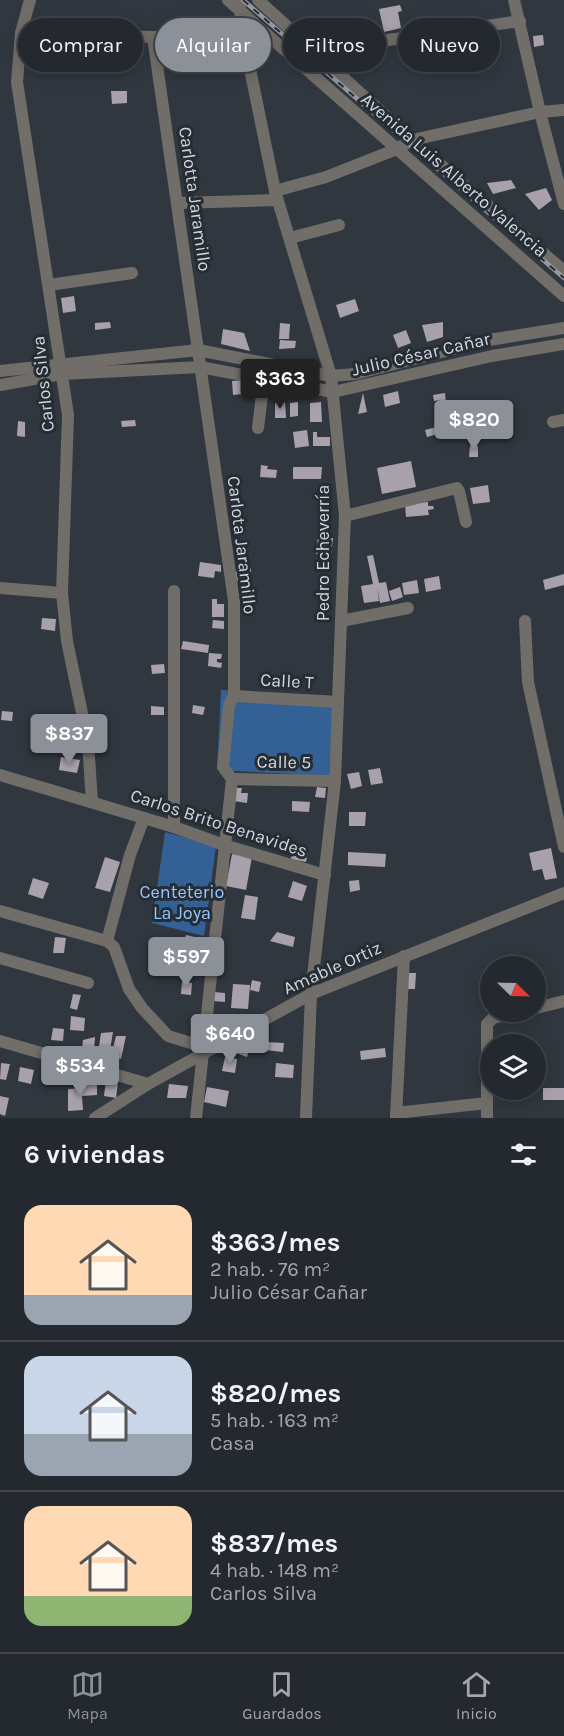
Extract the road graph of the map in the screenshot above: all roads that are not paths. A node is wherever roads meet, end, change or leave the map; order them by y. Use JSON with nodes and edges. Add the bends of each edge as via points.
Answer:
{"nodes":[{"id":1,"x":30,"y":0,"type":"edge"},
{"id":2,"x":228,"y":0,"type":"edge"},
{"id":3,"x":258,"y":0,"type":"edge"},
{"id":4,"x":514,"y":0,"type":"edge"},
{"id":5,"x":239,"y":5,"type":"edge"},
{"id":6,"x":25,"y":18,"type":"edge"},
{"id":7,"x":520,"y":21,"type":"junction"},
{"id":8,"x":143,"y":36,"type":"edge"},
{"id":9,"x":153,"y":36,"type":"joint"},
{"id":10,"x":388,"y":40,"type":"dead end"},
{"id":11,"x":18,"y":70,"type":"edge"},
{"id":12,"x":251,"y":72,"type":"edge"},
{"id":13,"x":564,"y":110,"type":"edge"},
{"id":14,"x":540,"y":112,"type":"junction"},
{"id":15,"x":412,"y":140,"type":"junction"},
{"id":16,"x":397,"y":149,"type":"junction"},
{"id":17,"x":276,"y":196,"type":"junction"},
{"id":18,"x":177,"y":203,"type":"junction"},
{"id":19,"x":564,"y":204,"type":"edge"},
{"id":20,"x":339,"y":225,"type":"dead end"},
{"id":21,"x":290,"y":238,"type":"junction"},
{"id":22,"x":564,"y":272,"type":"edge"},
{"id":23,"x":132,"y":273,"type":"dead end"},
{"id":24,"x":49,"y":285,"type":"junction"},
{"id":25,"x":564,"y":296,"type":"edge"},
{"id":26,"x":564,"y":328,"type":"edge"},
{"id":27,"x":564,"y":344,"type":"edge"},
{"id":28,"x":198,"y":350,"type":"junction"},
{"id":29,"x":200,"y":367,"type":"junction"},
{"id":30,"x":61,"y":369,"type":"junction"},
{"id":31,"x":0,"y":371,"type":"edge"},
{"id":32,"x":331,"y":376,"type":"junction"},
{"id":33,"x":264,"y":379,"type":"junction"},
{"id":34,"x":0,"y":385,"type":"edge"},
{"id":35,"x":333,"y":392,"type":"junction"},
{"id":36,"x":258,"y":428,"type":"dead end"},
{"id":37,"x":345,"y":516,"type":"junction"},
{"id":38,"x":466,"y":522,"type":"dead end"},
{"id":39,"x":0,"y":588,"type":"edge"},
{"id":40,"x":174,"y":591,"type":"dead end"},
{"id":41,"x":62,"y":593,"type":"junction"},
{"id":42,"x":408,"y":608,"type":"dead end"},
{"id":43,"x":341,"y":621,"type":"junction"},
{"id":44,"x":525,"y":621,"type":"dead end"},
{"id":45,"x":234,"y":696,"type":"junction"},
{"id":46,"x":338,"y":702,"type":"junction"},
{"id":47,"x":0,"y":775,"type":"edge"},
{"id":48,"x":232,"y":779,"type":"junction"},
{"id":49,"x":335,"y":781,"type":"junction"},
{"id":50,"x":93,"y":802,"type":"junction"},
{"id":51,"x":144,"y":818,"type":"junction"},
{"id":52,"x":174,"y":827,"type":"junction"},
{"id":53,"x":224,"y":845,"type":"junction"},
{"id":54,"x":564,"y":847,"type":"edge"},
{"id":55,"x":325,"y":875,"type":"junction"},
{"id":56,"x":564,"y":893,"type":"edge"},
{"id":57,"x":0,"y":911,"type":"edge"},
{"id":58,"x":107,"y":941,"type":"junction"},
{"id":59,"x":404,"y":956,"type":"junction"},
{"id":60,"x":0,"y":958,"type":"edge"},
{"id":61,"x":88,"y":983,"type":"dead end"},
{"id":62,"x":311,"y":994,"type":"junction"},
{"id":63,"x":564,"y":1001,"type":"edge"},
{"id":64,"x":546,"y":1006,"type":"edge"},
{"id":65,"x":488,"y":1022,"type":"edge"},
{"id":66,"x":0,"y":1041,"type":"edge"},
{"id":67,"x":203,"y":1050,"type":"junction"},
{"id":68,"x":148,"y":1084,"type":"junction"},
{"id":69,"x":487,"y":1103,"type":"junction"},
{"id":70,"x":396,"y":1115,"type":"edge"},
{"id":71,"x":95,"y":1118,"type":"edge"},
{"id":72,"x":196,"y":1118,"type":"edge"},
{"id":73,"x":306,"y":1118,"type":"edge"},
{"id":74,"x":487,"y":1118,"type":"edge"}],
"edges":[{"from":1,"to":6,"type":"street","name":"Carlos Silva"},
{"from":2,"to":5,"type":"street","name":"Avenida Luis Alberto Valencia"},
{"from":3,"to":15,"type":"street"},
{"from":4,"to":7,"type":"street"},
{"from":5,"to":16,"type":"street","name":"Avenida Luis Alberto Valencia"},
{"from":7,"to":10,"type":"street"},
{"from":7,"to":14,"type":"street"},
{"from":8,"to":9,"type":"street"},
{"from":9,"to":18,"type":"street","name":"Carlotta Jaramillo"},
{"from":11,"to":24,"type":"street","name":"Carlos Silva"},
{"from":12,"to":17,"type":"street","name":"Pedro Echeverría"},
{"from":13,"to":14,"type":"street"},
{"from":14,"to":15,"type":"street"},
{"from":14,"to":19,"type":"street"},
{"from":15,"to":16,"type":"street"},
{"from":15,"to":22,"type":"street"},
{"from":16,"to":17,"type":"street"},
{"from":16,"to":25,"type":"street","name":"Avenida Luis Alberto Valencia"},
{"from":17,"to":18,"type":"street"},
{"from":17,"to":21,"type":"street","name":"Pedro Echeverría"},
{"from":18,"to":28,"type":"street","name":"Carlotta Jaramillo"},
{"from":20,"to":21,"type":"street"},
{"from":21,"to":32,"type":"street","name":"Pedro Echeverría"},
{"from":23,"to":24,"type":"street"},
{"from":24,"to":30,"type":"street","name":"Carlos Silva"},
{"from":26,"to":32,"type":"street","name":"Julio César Cañar","via":[[489,340],[355,374]]},
{"from":27,"to":35,"type":"street","name":"Julio César Cañar"},
{"from":28,"to":29,"type":"street","name":"Carlotta Jaramillo"},
{"from":28,"to":30,"type":"street","name":"Julio César Cañar"},
{"from":28,"to":32,"type":"street","name":"Julio César Cañar"},
{"from":29,"to":30,"type":"street","name":"Julio César Cañar"},
{"from":29,"to":33,"type":"street","name":"Julio César Cañar"},
{"from":29,"to":45,"type":"street","name":"Carlota Jaramillo","via":[[234,602]]},
{"from":30,"to":31,"type":"street","name":"Julio César Cañar"},
{"from":30,"to":34,"type":"street","name":"Julio César Cañar"},
{"from":30,"to":41,"type":"street","name":"Carlos Silva","via":[[68,415]]},
{"from":32,"to":35,"type":"street","name":"Pedro Echeverría"},
{"from":33,"to":35,"type":"street","name":"Julio César Cañar"},
{"from":33,"to":36,"type":"street"},
{"from":35,"to":37,"type":"street","name":"Pedro Echeverría"},
{"from":37,"to":38,"type":"street","via":[[457,488]]},
{"from":37,"to":43,"type":"street","name":"Pedro Echeverría"},
{"from":39,"to":41,"type":"street"},
{"from":40,"to":52,"type":"street"},
{"from":41,"to":50,"type":"street","name":"Carlos Silva","via":[[88,742]]},
{"from":42,"to":43,"type":"street"},
{"from":43,"to":46,"type":"street","name":"Pedro Echeverría"},
{"from":44,"to":54,"type":"street","via":[[528,682]]},
{"from":45,"to":46,"type":"street","name":"Calle T"},
{"from":45,"to":48,"type":"street","name":"Carlota Jaramillo","via":[[229,705],[223,767]]},
{"from":46,"to":49,"type":"street","name":"Pedro Echeverría"},
{"from":47,"to":50,"type":"street","name":"Carlos Brito Benavides"},
{"from":48,"to":49,"type":"street","name":"Calle 5"},
{"from":48,"to":53,"type":"street","name":"Carlota Jaramillo"},
{"from":49,"to":55,"type":"street","name":"Pedro Echeverría"},
{"from":50,"to":51,"type":"street","name":"Carlos Brito Benavides"},
{"from":51,"to":52,"type":"street","name":"Carlos Brito Benavides"},
{"from":51,"to":58,"type":"street"},
{"from":52,"to":53,"type":"street","name":"Carlos Brito Benavides"},
{"from":53,"to":55,"type":"street","name":"Carlos Brito Benavides"},
{"from":53,"to":67,"type":"street","name":"Carlota Jaramillo"},
{"from":55,"to":62,"type":"street","name":"Pedro Echeverría"},
{"from":56,"to":59,"type":"street","name":"Amable Ortiz"},
{"from":57,"to":58,"type":"street"},
{"from":58,"to":67,"type":"street","via":[[114,947],[129,989],[142,1008],[168,1036]]},
{"from":59,"to":62,"type":"street","name":"Amable Ortiz"},
{"from":59,"to":70,"type":"street"},
{"from":60,"to":61,"type":"street"},
{"from":62,"to":67,"type":"street","name":"Amable Ortiz"},
{"from":62,"to":73,"type":"street","name":"Pedro Echeverría"},
{"from":63,"to":64,"type":"street"},
{"from":65,"to":69,"type":"street"},
{"from":66,"to":68,"type":"street"},
{"from":67,"to":68,"type":"street","name":"Amable Ortiz"},
{"from":67,"to":72,"type":"street","name":"Carlota Jaramillo"},
{"from":68,"to":71,"type":"street","name":"Amable Ortiz"},
{"from":69,"to":70,"type":"street"},
{"from":69,"to":74,"type":"street"}]}
